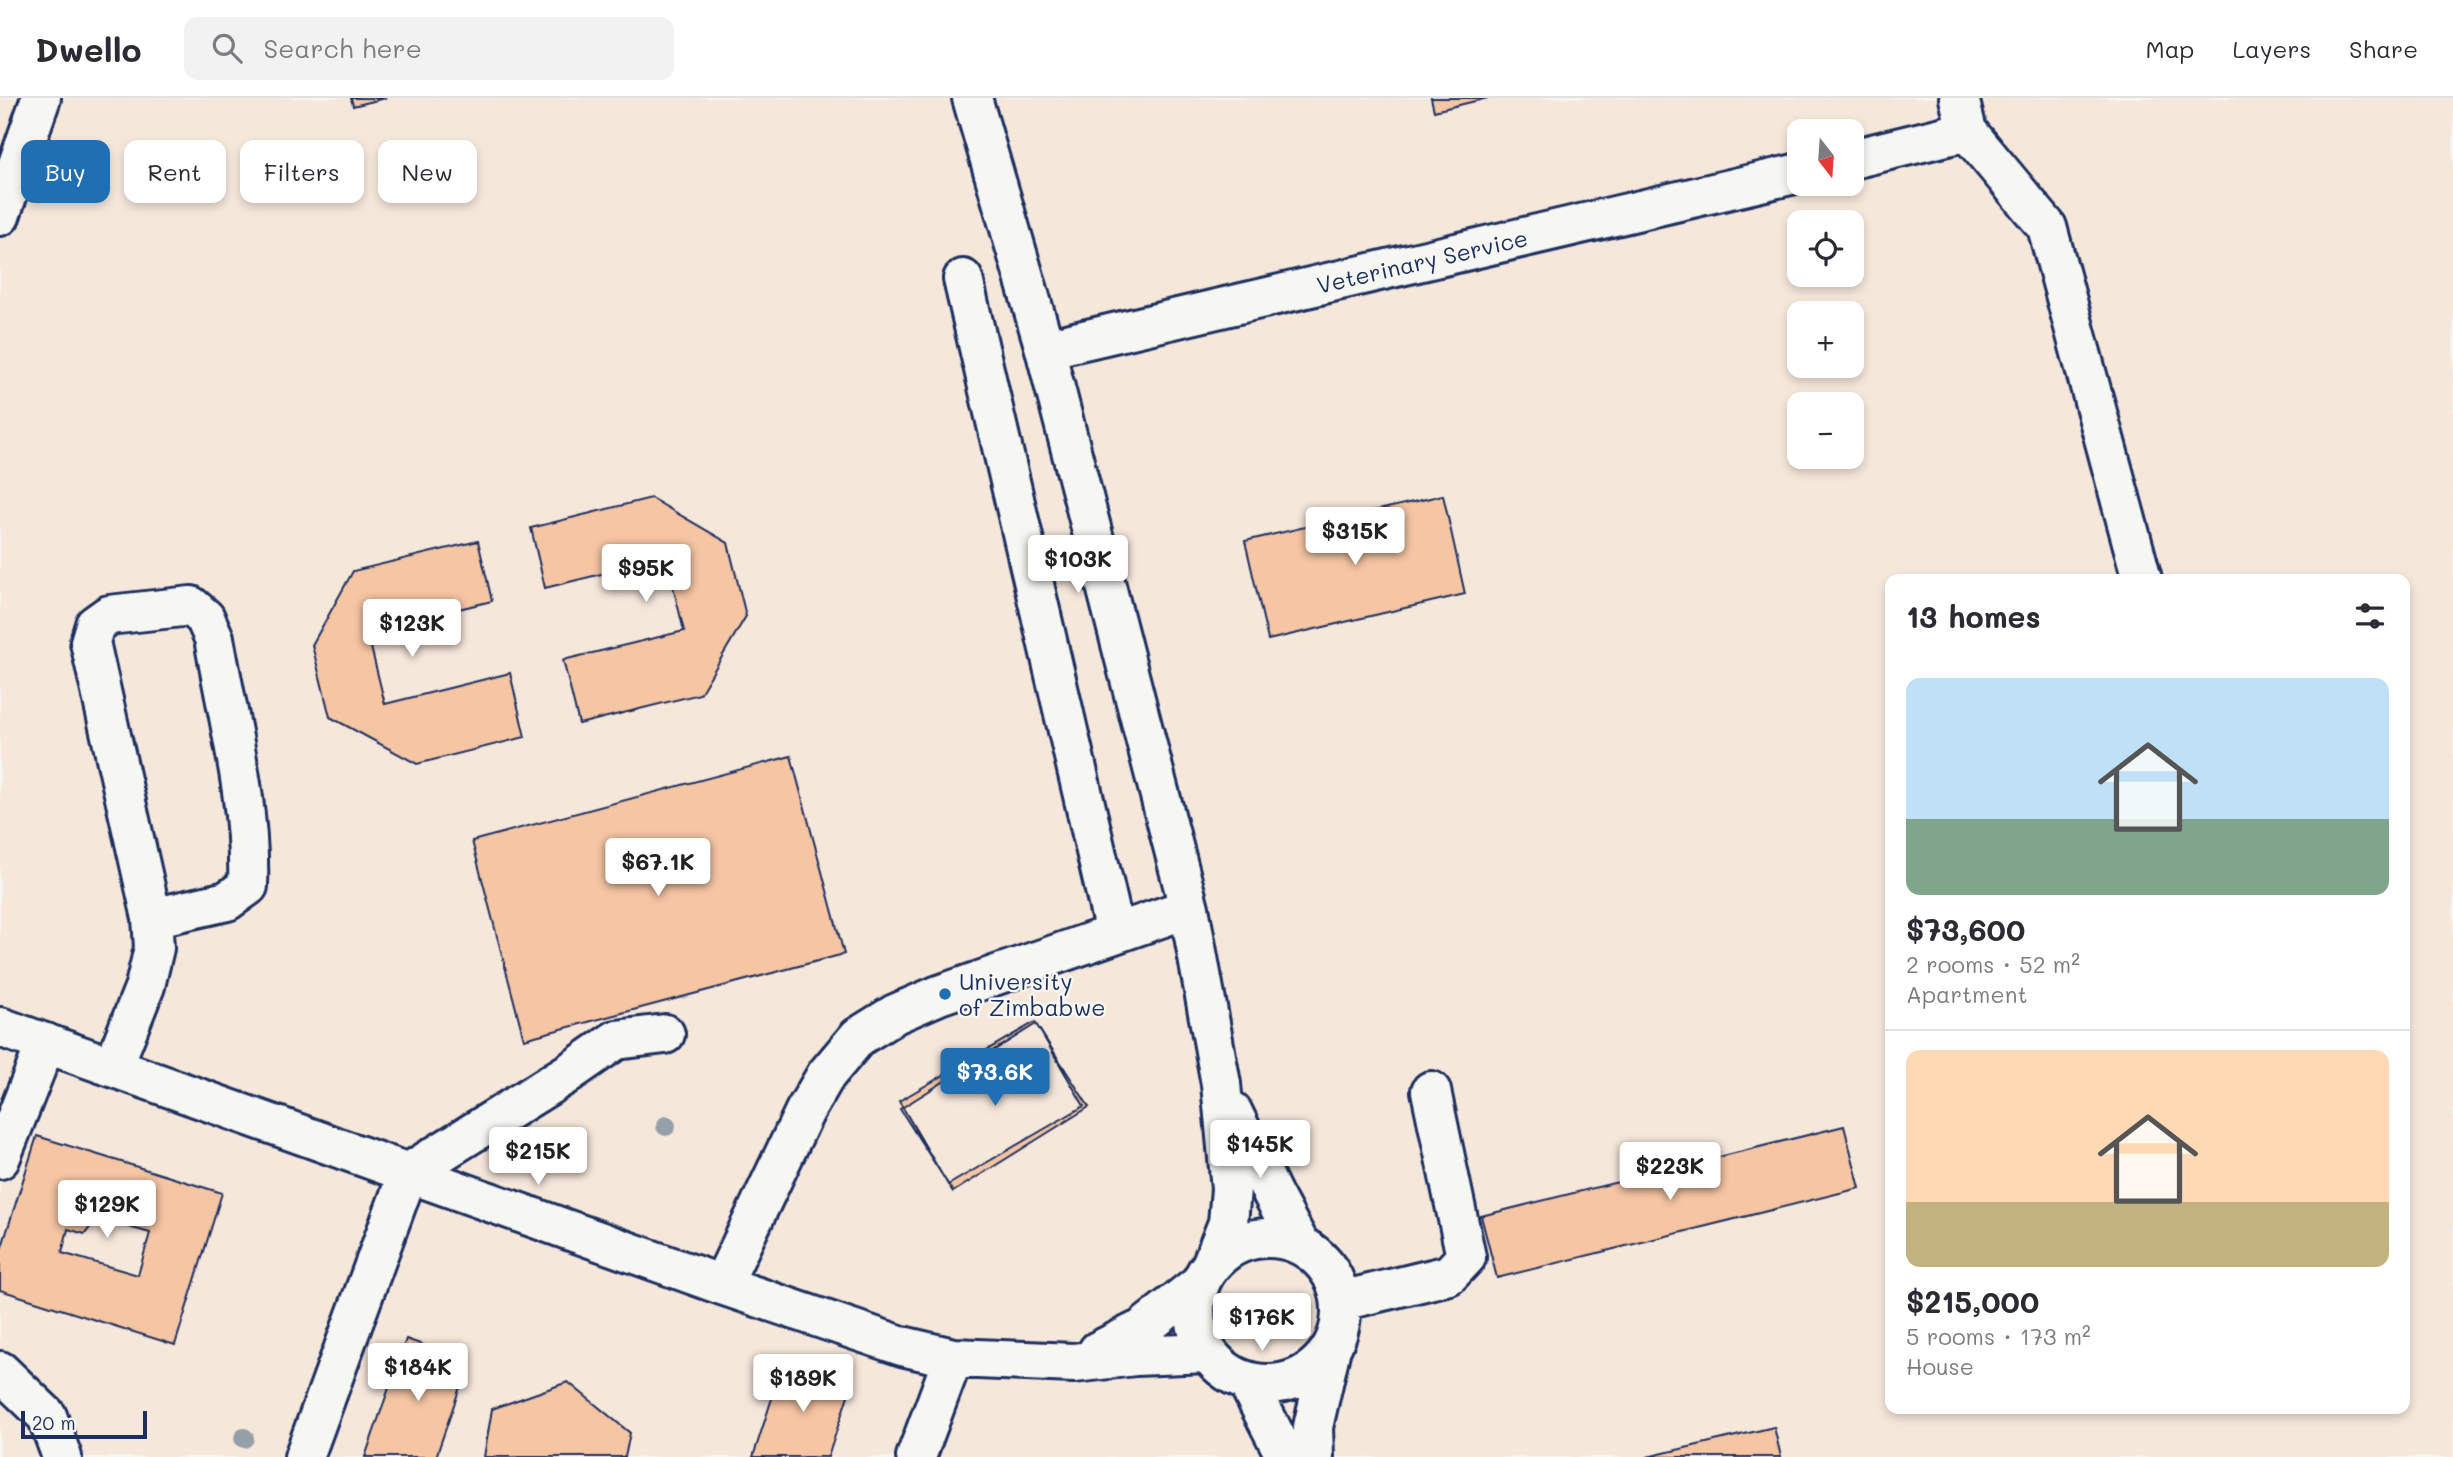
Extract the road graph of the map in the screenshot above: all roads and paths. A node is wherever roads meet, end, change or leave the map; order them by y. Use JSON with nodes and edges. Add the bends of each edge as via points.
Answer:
{"nodes":[{"id":1,"x":41,"y":98,"type":"edge"},
{"id":2,"x":972,"y":98,"type":"edge"},
{"id":3,"x":1963,"y":114,"type":"edge"},
{"id":4,"x":1864,"y":154,"type":"edge"},
{"id":5,"x":1787,"y":176,"type":"edge"},
{"id":6,"x":0,"y":216,"type":"edge"},
{"id":7,"x":963,"y":279,"type":"dead end"},
{"id":8,"x":1045,"y":349,"type":"junction"},
{"id":9,"x":2140,"y":574,"type":"edge"},
{"id":10,"x":1189,"y":908,"type":"junction"},
{"id":11,"x":152,"y":918,"type":"junction"},
{"id":12,"x":1115,"y":933,"type":"junction"},
{"id":13,"x":0,"y":1027,"type":"edge"},
{"id":14,"x":665,"y":1034,"type":"dead end"},
{"id":15,"x":46,"y":1044,"type":"junction"},
{"id":16,"x":113,"y":1067,"type":"junction"},
{"id":17,"x":1221,"y":1084,"type":"junction"},
{"id":18,"x":1431,"y":1091,"type":"dead end"},
{"id":19,"x":0,"y":1159,"type":"edge"},
{"id":20,"x":408,"y":1172,"type":"junction"},
{"id":21,"x":1300,"y":1245,"type":"junction"},
{"id":22,"x":1206,"y":1274,"type":"junction"},
{"id":23,"x":722,"y":1284,"type":"junction"},
{"id":24,"x":1341,"y":1301,"type":"junction"},
{"id":25,"x":1331,"y":1348,"type":"junction"},
{"id":26,"x":1208,"y":1353,"type":"junction"},
{"id":27,"x":953,"y":1358,"type":"junction"},
{"id":28,"x":1074,"y":1363,"type":"junction"},
{"id":29,"x":0,"y":1371,"type":"edge"},
{"id":30,"x":1247,"y":1381,"type":"junction"},
{"id":31,"x":62,"y":1457,"type":"edge"},
{"id":32,"x":304,"y":1457,"type":"edge"},
{"id":33,"x":916,"y":1457,"type":"edge"},
{"id":34,"x":1286,"y":1457,"type":"edge"},
{"id":35,"x":1314,"y":1457,"type":"edge"}],
"edges":[{"from":1,"to":6,"type":"street"},
{"from":2,"to":8,"type":"street"},
{"from":3,"to":4,"type":"street"},
{"from":3,"to":9,"type":"street","via":[[2047,227]]},
{"from":5,"to":8,"type":"street","name":"Veterinary Service"},
{"from":7,"to":12,"type":"street"},
{"from":8,"to":10,"type":"street"},
{"from":10,"to":12,"type":"street"},
{"from":10,"to":17,"type":"street"},
{"from":11,"to":11,"type":"street","via":[[90,642],[95,625],[109,615],[191,606],[205,618],[214,638],[240,786],[248,886],[227,901]]},
{"from":11,"to":16,"type":"street","via":[[154,948],[145,986]]},
{"from":12,"to":23,"type":"street","via":[[939,995],[858,1037],[826,1075],[805,1111]]},
{"from":13,"to":15,"type":"street"},
{"from":14,"to":20,"type":"street","via":[[616,1040]]},
{"from":15,"to":16,"type":"street"},
{"from":15,"to":19,"type":"street"},
{"from":16,"to":20,"type":"street"},
{"from":17,"to":21,"type":"street","via":[[1241,1133]]},
{"from":17,"to":22,"type":"street","via":[[1231,1189],[1228,1223]]},
{"from":18,"to":24,"type":"street","via":[[1466,1257],[1449,1275]]},
{"from":20,"to":23,"type":"street"},
{"from":20,"to":32,"type":"street"},
{"from":21,"to":22,"type":"street","via":[[1277,1238],[1253,1239],[1231,1248]]},
{"from":21,"to":24,"type":"street","via":[[1320,1259],[1334,1279]]},
{"from":22,"to":26,"type":"street","via":[[1195,1308],[1197,1332]]},
{"from":22,"to":28,"type":"street","via":[[1142,1329]]},
{"from":23,"to":27,"type":"street","via":[[902,1346]]},
{"from":24,"to":25,"type":"street","via":[[1340,1326]]},
{"from":25,"to":30,"type":"street","via":[[1315,1366],[1294,1379],[1271,1384]]},
{"from":25,"to":35,"type":"street","via":[[1312,1427]]},
{"from":26,"to":28,"type":"street"},
{"from":26,"to":30,"type":"street","via":[[1225,1370]]},
{"from":27,"to":28,"type":"street"},
{"from":27,"to":33,"type":"street"},
{"from":29,"to":31,"type":"street","via":[[47,1416]]},
{"from":30,"to":34,"type":"street"}]}
